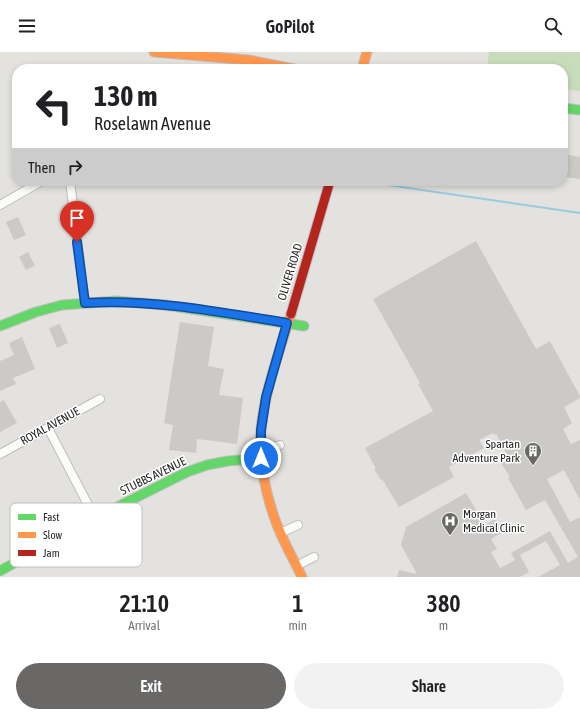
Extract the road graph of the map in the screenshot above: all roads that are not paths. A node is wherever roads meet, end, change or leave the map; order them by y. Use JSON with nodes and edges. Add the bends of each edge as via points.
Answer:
{"nodes":[{"id":1,"x":154,"y":52,"type":"edge"},
{"id":2,"x":367,"y":52,"type":"edge"},
{"id":3,"x":249,"y":56,"type":"edge"},
{"id":4,"x":277,"y":64,"type":"edge"},
{"id":5,"x":363,"y":64,"type":"edge"},
{"id":6,"x":568,"y":109,"type":"edge"},
{"id":7,"x":580,"y":110,"type":"edge"},
{"id":8,"x":33,"y":186,"type":"edge"},
{"id":9,"x":71,"y":186,"type":"edge"},
{"id":10,"x":328,"y":186,"type":"edge"},
{"id":11,"x":0,"y":205,"type":"edge"},
{"id":12,"x":85,"y":303,"type":"junction"},
{"id":13,"x":287,"y":323,"type":"junction"},
{"id":14,"x":0,"y":326,"type":"edge"},
{"id":15,"x":304,"y":326,"type":"dead end"},
{"id":16,"x":100,"y":399,"type":"dead end"},
{"id":17,"x":48,"y":428,"type":"junction"},
{"id":18,"x":280,"y":445,"type":"dead end"},
{"id":19,"x":0,"y":454,"type":"edge"},
{"id":20,"x":261,"y":454,"type":"junction"},
{"id":21,"x":87,"y":503,"type":"edge"},
{"id":22,"x":125,"y":503,"type":"edge"},
{"id":23,"x":298,"y":525,"type":"dead end"},
{"id":24,"x":280,"y":533,"type":"junction"},
{"id":25,"x":314,"y":557,"type":"dead end"},
{"id":26,"x":10,"y":565,"type":"edge"},
{"id":27,"x":296,"y":566,"type":"junction"},
{"id":28,"x":0,"y":571,"type":"edge"},
{"id":29,"x":302,"y":577,"type":"edge"}],
"edges":[{"from":1,"to":3,"type":"street"},
{"from":2,"to":5,"type":"street"},
{"from":3,"to":4,"type":"street"},
{"from":6,"to":7,"type":"street"},
{"from":8,"to":11,"type":"street"},
{"from":9,"to":12,"type":"street"},
{"from":10,"to":13,"type":"street","name":"OLIVER ROAD"},
{"from":12,"to":13,"type":"street","via":[[116,301],[165,305]]},
{"from":12,"to":14,"type":"street","via":[[62,305],[36,312]]},
{"from":13,"to":15,"type":"street"},
{"from":13,"to":20,"type":"street","name":"OLIVER ROAD","via":[[266,397],[261,430]]},
{"from":16,"to":17,"type":"street","name":"ROYAL AVENUE"},
{"from":17,"to":19,"type":"street","name":"ROYAL AVENUE"},
{"from":17,"to":21,"type":"street"},
{"from":18,"to":20,"type":"street"},
{"from":20,"to":22,"type":"street","name":"STUBBS AVENUE","via":[[207,465],[187,472]]},
{"from":20,"to":24,"type":"street","name":"OLIVER ROAD","via":[[268,496]]},
{"from":23,"to":24,"type":"street"},
{"from":24,"to":27,"type":"street","name":"OLIVER ROAD"},
{"from":25,"to":27,"type":"street"},
{"from":26,"to":28,"type":"street","name":"STUBBS AVENUE"},
{"from":27,"to":29,"type":"street","name":"OLIVER ROAD"}]}
